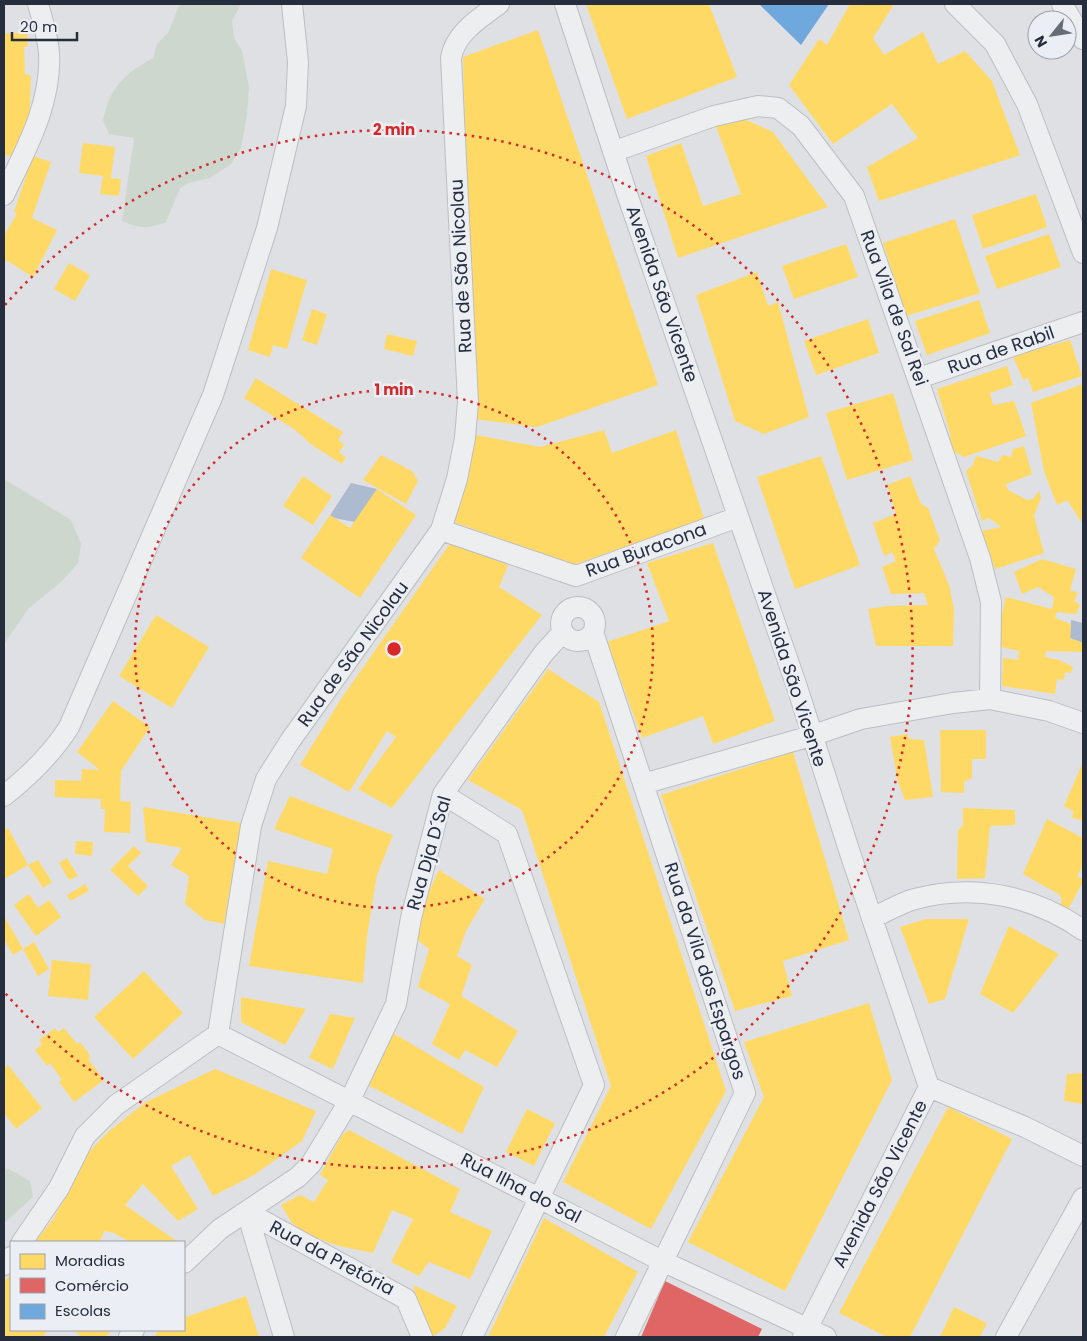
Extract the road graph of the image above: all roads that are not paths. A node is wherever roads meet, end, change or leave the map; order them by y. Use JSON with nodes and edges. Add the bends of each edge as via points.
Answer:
{"nodes":[{"id":1,"x":38,"y":4,"type":"edge"},
{"id":2,"x":292,"y":4,"type":"edge"},
{"id":3,"x":499,"y":4,"type":"edge"},
{"id":4,"x":565,"y":4,"type":"edge"},
{"id":5,"x":955,"y":4,"type":"edge"},
{"id":6,"x":1062,"y":4,"type":"edge"},
{"id":7,"x":1083,"y":40,"type":"edge"},
{"id":8,"x":615,"y":151,"type":"junction"},
{"id":9,"x":4,"y":195,"type":"edge"},
{"id":10,"x":1083,"y":254,"type":"edge"},
{"id":11,"x":1083,"y":322,"type":"edge"},
{"id":12,"x":919,"y":378,"type":"junction"},
{"id":13,"x":738,"y":517,"type":"junction"},
{"id":14,"x":441,"y":530,"type":"junction"},
{"id":15,"x":576,"y":576,"type":"junction"},
{"id":16,"x":580,"y":607,"type":"junction"},
{"id":17,"x":593,"y":632,"type":"junction"},
{"id":18,"x":562,"y":633,"type":"junction"},
{"id":19,"x":990,"y":699,"type":"junction"},
{"id":20,"x":1083,"y":723,"type":"edge"},
{"id":21,"x":811,"y":736,"type":"junction"},
{"id":22,"x":644,"y":784,"type":"junction"},
{"id":23,"x":443,"y":794,"type":"junction"},
{"id":24,"x":4,"y":796,"type":"edge"},
{"id":25,"x":872,"y":918,"type":"junction"},
{"id":26,"x":1083,"y":930,"type":"edge"},
{"id":27,"x":218,"y":1034,"type":"junction"},
{"id":28,"x":929,"y":1087,"type":"junction"},
{"id":29,"x":350,"y":1100,"type":"junction"},
{"id":30,"x":1083,"y":1156,"type":"edge"},
{"id":31,"x":1083,"y":1198,"type":"edge"},
{"id":32,"x":541,"y":1199,"type":"junction"},
{"id":33,"x":247,"y":1212,"type":"junction"},
{"id":34,"x":23,"y":1241,"type":"edge"},
{"id":35,"x":662,"y":1261,"type":"junction"},
{"id":36,"x":185,"y":1262,"type":"edge"},
{"id":37,"x":805,"y":1333,"type":"edge"},
{"id":38,"x":284,"y":1337,"type":"edge"},
{"id":39,"x":422,"y":1337,"type":"edge"},
{"id":40,"x":472,"y":1337,"type":"edge"},
{"id":41,"x":626,"y":1337,"type":"edge"},
{"id":42,"x":826,"y":1337,"type":"edge"},
{"id":43,"x":1006,"y":1337,"type":"edge"}],
"edges":[{"from":1,"to":9,"type":"street","via":[[49,53],[46,96]]},
{"from":2,"to":24,"type":"street","via":[[298,62],[296,106],[267,228],[213,395],[70,727],[57,746]]},
{"from":3,"to":14,"type":"street","name":"Rua de São Nicolau","via":[[462,34],[453,47],[451,58],[468,402],[457,479]]},
{"from":4,"to":8,"type":"street","name":"Avenida São Vicente"},
{"from":5,"to":10,"type":"street","via":[[995,44],[1027,104]]},
{"from":6,"to":7,"type":"street"},
{"from":8,"to":12,"type":"street","name":"Rua Vila de Sal Rei","via":[[714,116],[758,106],[778,108],[801,126],[854,196]]},
{"from":8,"to":13,"type":"street","name":"Avenida São Vicente"},
{"from":11,"to":12,"type":"street","name":"Rua de Rabil"},
{"from":12,"to":19,"type":"street","name":"Rua Vila de Sal Rei","via":[[977,549],[991,602]]},
{"from":13,"to":15,"type":"street","name":"Rua Buracona"},
{"from":13,"to":21,"type":"street","name":"Avenida São Vicente"},
{"from":14,"to":15,"type":"street","name":"Rua Buracona"},
{"from":14,"to":27,"type":"street","name":"Rua de São Nicolau","via":[[266,779],[250,826]]},
{"from":15,"to":16,"type":"street"},
{"from":16,"to":17,"type":"street","via":[[593,616]]},
{"from":16,"to":18,"type":"street","via":[[569,609],[562,617]]},
{"from":17,"to":18,"type":"street","via":[[586,640],[576,642]]},
{"from":17,"to":22,"type":"street","name":"Rua da Vila dos Espargos"},
{"from":18,"to":23,"type":"street","name":"Rua Dja D´Sal","via":[[543,654]]},
{"from":19,"to":20,"type":"street","via":[[1049,711]]},
{"from":19,"to":21,"type":"street","via":[[861,719]]},
{"from":21,"to":22,"type":"street"},
{"from":21,"to":25,"type":"street","name":"Avenida São Vicente"},
{"from":22,"to":35,"type":"street","name":"Rua da Vila dos Espargos","via":[[745,1093]]},
{"from":23,"to":29,"type":"street","name":"Rua Dja D´Sal","via":[[411,918],[396,1004]]},
{"from":23,"to":32,"type":"street","via":[[507,834],[594,1085]]},
{"from":25,"to":26,"type":"street","via":[[914,899],[951,892],[990,893],[1027,900],[1063,916]]},
{"from":25,"to":28,"type":"street","name":"Avenida São Vicente"},
{"from":27,"to":29,"type":"street","name":"Rua Ilha do Sal"},
{"from":27,"to":34,"type":"street","via":[[116,1105],[85,1136],[59,1188]]},
{"from":28,"to":30,"type":"street","via":[[1025,1127]]},
{"from":28,"to":37,"type":"street","name":"Avenida São Vicente"},
{"from":29,"to":32,"type":"street","name":"Rua Ilha do Sal"},
{"from":29,"to":33,"type":"street","name":"Rua Dja D´Sal","via":[[311,1164],[298,1177]]},
{"from":31,"to":43,"type":"street"},
{"from":32,"to":35,"type":"street","name":"Rua Ilha do Sal"},
{"from":32,"to":40,"type":"street"},
{"from":33,"to":36,"type":"street","name":"Rua Dja D´Sal","via":[[220,1229]]},
{"from":33,"to":38,"type":"street"},
{"from":33,"to":39,"type":"street","name":"Rua da Pretória","via":[[406,1299]]},
{"from":35,"to":37,"type":"street","name":"Rua Ilha do Sal"},
{"from":35,"to":41,"type":"street","name":"Rua da Vila dos Espargos"},
{"from":37,"to":42,"type":"street","name":"Rua Ilha do Sal"}]}
